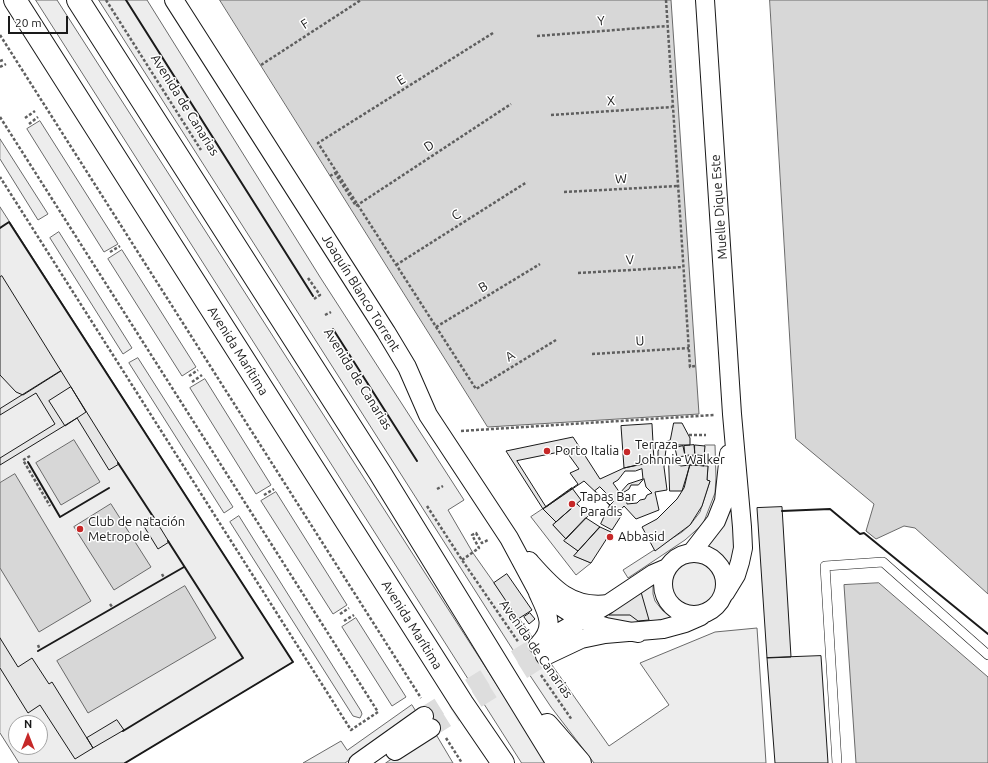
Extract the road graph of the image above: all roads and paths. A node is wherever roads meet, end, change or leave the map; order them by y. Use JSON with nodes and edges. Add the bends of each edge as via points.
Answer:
{"nodes":[{"id":1,"x":15,"y":0,"type":"edge"},
{"id":2,"x":78,"y":0,"type":"edge"},
{"id":3,"x":106,"y":0,"type":"edge"},
{"id":4,"x":174,"y":0,"type":"edge"},
{"id":5,"x":361,"y":0,"type":"edge"},
{"id":6,"x":666,"y":0,"type":"edge"},
{"id":7,"x":706,"y":0,"type":"edge"},
{"id":8,"x":667,"y":26,"type":"junction"},
{"id":9,"x":493,"y":33,"type":"dead end"},
{"id":10,"x":0,"y":35,"type":"edge"},
{"id":11,"x":537,"y":36,"type":"dead end"},
{"id":12,"x":6,"y":64,"type":"dead end"},
{"id":13,"x":261,"y":65,"type":"dead end"},
{"id":14,"x":0,"y":67,"type":"edge"},
{"id":15,"x":511,"y":104,"type":"dead end"},
{"id":16,"x":672,"y":107,"type":"junction"},
{"id":17,"x":34,"y":111,"type":"dead end"},
{"id":18,"x":550,"y":115,"type":"dead end"},
{"id":19,"x":0,"y":117,"type":"edge"},
{"id":20,"x":38,"y":117,"type":"dead end"},
{"id":21,"x":25,"y":118,"type":"dead end"},
{"id":22,"x":29,"y":124,"type":"dead end"},
{"id":23,"x":204,"y":155,"type":"dead end"},
{"id":24,"x":330,"y":176,"type":"dead end"},
{"id":25,"x":0,"y":177,"type":"edge"},
{"id":26,"x":527,"y":182,"type":"dead end"},
{"id":27,"x":678,"y":186,"type":"junction"},
{"id":28,"x":564,"y":192,"type":"dead end"},
{"id":29,"x":358,"y":204,"type":"junction"},
{"id":30,"x":120,"y":246,"type":"dead end"},
{"id":31,"x":110,"y":252,"type":"dead end"},
{"id":32,"x":540,"y":264,"type":"dead end"},
{"id":33,"x":396,"y":265,"type":"junction"},
{"id":34,"x":683,"y":267,"type":"junction"},
{"id":35,"x":578,"y":273,"type":"dead end"},
{"id":36,"x":308,"y":278,"type":"dead end"},
{"id":37,"x":314,"y":299,"type":"dead end"},
{"id":38,"x":331,"y":312,"type":"dead end"},
{"id":39,"x":325,"y":315,"type":"dead end"},
{"id":40,"x":436,"y":327,"type":"junction"},
{"id":41,"x":556,"y":340,"type":"dead end"},
{"id":42,"x":689,"y":348,"type":"junction"},
{"id":43,"x":592,"y":354,"type":"dead end"},
{"id":44,"x":695,"y":366,"type":"dead end"},
{"id":45,"x":198,"y":370,"type":"dead end"},
{"id":46,"x":202,"y":375,"type":"dead end"},
{"id":47,"x":189,"y":376,"type":"dead end"},
{"id":48,"x":192,"y":382,"type":"dead end"},
{"id":49,"x":732,"y":414,"type":"junction"},
{"id":50,"x":440,"y":432,"type":"junction"},
{"id":51,"x":689,"y":435,"type":"dead end"},
{"id":52,"x":706,"y":435,"type":"dead end"},
{"id":53,"x":30,"y":456,"type":"dead end"},
{"id":54,"x":443,"y":486,"type":"dead end"},
{"id":55,"x":274,"y":489,"type":"dead end"},
{"id":56,"x":437,"y":489,"type":"dead end"},
{"id":57,"x":264,"y":495,"type":"dead end"},
{"id":58,"x":423,"y":499,"type":"dead end"},
{"id":59,"x":50,"y":506,"type":"dead end"},
{"id":60,"x":507,"y":535,"type":"junction"},
{"id":61,"x":692,"y":552,"type":"junction"},
{"id":62,"x":462,"y":560,"type":"junction"},
{"id":63,"x":667,"y":568,"type":"junction"},
{"id":64,"x":162,"y":574,"type":"dead end"},
{"id":65,"x":164,"y":578,"type":"dead end"},
{"id":66,"x":538,"y":592,"type":"junction"},
{"id":67,"x":725,"y":592,"type":"junction"},
{"id":68,"x":110,"y":604,"type":"dead end"},
{"id":69,"x":608,"y":604,"type":"junction"},
{"id":70,"x":113,"y":608,"type":"dead end"},
{"id":71,"x":349,"y":608,"type":"dead end"},
{"id":72,"x":708,"y":613,"type":"junction"},
{"id":73,"x":340,"y":614,"type":"dead end"},
{"id":74,"x":354,"y":615,"type":"dead end"},
{"id":75,"x":580,"y":619,"type":"junction"},
{"id":76,"x":344,"y":621,"type":"dead end"},
{"id":77,"x":638,"y":633,"type":"junction"},
{"id":78,"x":38,"y":645,"type":"dead end"},
{"id":79,"x":521,"y":645,"type":"dead end"},
{"id":80,"x":40,"y":650,"type":"dead end"},
{"id":81,"x":988,"y":655,"type":"edge"},
{"id":82,"x":541,"y":657,"type":"junction"},
{"id":83,"x":504,"y":676,"type":"junction"},
{"id":84,"x":462,"y":703,"type":"junction"},
{"id":85,"x":431,"y":721,"type":"junction"},
{"id":86,"x":575,"y":724,"type":"dead end"},
{"id":87,"x":358,"y":763,"type":"edge"},
{"id":88,"x":378,"y":763,"type":"edge"},
{"id":89,"x":462,"y":763,"type":"edge"},
{"id":90,"x":493,"y":763,"type":"edge"},
{"id":91,"x":503,"y":763,"type":"edge"},
{"id":92,"x":558,"y":763,"type":"edge"},
{"id":93,"x":580,"y":763,"type":"edge"},
{"id":94,"x":837,"y":763,"type":"edge"}],
"edges":[{"from":1,"to":84,"type":"highway","name":"Avenida Marítima"},
{"from":2,"to":83,"type":"highway","via":[[375,466]]},
{"from":3,"to":23,"type":"path","name":"Avenida de Canarias"},
{"from":4,"to":50,"type":"street","name":"Joaquín Blanco Torrent","via":[[386,332],[407,367],[428,415]]},
{"from":5,"to":13,"type":"path","name":"F"},
{"from":6,"to":8,"type":"path"},
{"from":7,"to":49,"type":"street","name":"Muelle Dique Este"},
{"from":8,"to":11,"type":"path","name":"Y"},
{"from":8,"to":16,"type":"path"},
{"from":9,"to":29,"type":"path","name":"E","via":[[318,143]]},
{"from":10,"to":85,"type":"path"},
{"from":12,"to":14,"type":"path"},
{"from":15,"to":29,"type":"path","name":"D"},
{"from":16,"to":18,"type":"path","name":"X"},
{"from":16,"to":27,"type":"path"},
{"from":17,"to":21,"type":"path"},
{"from":19,"to":25,"type":"path","via":[[378,712],[351,730]]},
{"from":20,"to":22,"type":"path"},
{"from":24,"to":29,"type":"path","via":[[335,173],[356,206]]},
{"from":26,"to":33,"type":"path","name":"C"},
{"from":27,"to":28,"type":"path","name":"W"},
{"from":27,"to":34,"type":"path"},
{"from":29,"to":33,"type":"path"},
{"from":30,"to":31,"type":"path"},
{"from":32,"to":40,"type":"path","name":"B"},
{"from":33,"to":40,"type":"path"},
{"from":34,"to":35,"type":"path","name":"V"},
{"from":34,"to":42,"type":"path"},
{"from":36,"to":37,"type":"path","via":[[320,295]]},
{"from":38,"to":39,"type":"path"},
{"from":40,"to":41,"type":"path","name":"A","via":[[476,389]]},
{"from":42,"to":43,"type":"path","name":"U"},
{"from":42,"to":44,"type":"path","via":[[690,367]]},
{"from":45,"to":47,"type":"path"},
{"from":46,"to":48,"type":"path"},
{"from":49,"to":50,"type":"path"},
{"from":49,"to":61,"type":"street","name":"Muelle Dique Este","via":[[724,501],[716,521]]},
{"from":49,"to":67,"type":"street","name":"Muelle Dique Este","via":[[740,486],[743,548],[736,575]]},
{"from":50,"to":60,"type":"street","name":"Joaquín Blanco Torrent"},
{"from":51,"to":52,"type":"path"},
{"from":53,"to":59,"type":"path","via":[[23,460]]},
{"from":54,"to":56,"type":"path"},
{"from":55,"to":57,"type":"path"},
{"from":58,"to":62,"type":"path","name":"Avenida de Canarias"},
{"from":60,"to":62,"type":"path","via":[[482,543],[476,532],[472,535],[479,548]]},
{"from":60,"to":66,"type":"street","name":"Joaquín Blanco Torrent"},
{"from":60,"to":69,"type":"street","via":[[559,592],[589,605]]},
{"from":61,"to":63,"type":"street","via":[[673,560]]},
{"from":61,"to":67,"type":"street","via":[[712,557],[719,564],[724,573]]},
{"from":62,"to":79,"type":"path","name":"Avenida de Canarias"},
{"from":63,"to":69,"type":"street","via":[[653,574]]},
{"from":63,"to":72,"type":"street","via":[[663,587],[665,597],[671,605],[688,615]]},
{"from":64,"to":65,"type":"path"},
{"from":66,"to":75,"type":"street","name":"Joaquín Blanco Torrent"},
{"from":66,"to":82,"type":"street","name":"Joaquín Blanco Torrent","via":[[548,615],[549,627]]},
{"from":67,"to":72,"type":"street","via":[[718,606]]},
{"from":68,"to":70,"type":"path"},
{"from":69,"to":75,"type":"street"},
{"from":71,"to":73,"type":"path"},
{"from":72,"to":77,"type":"street","via":[[663,629]]},
{"from":74,"to":76,"type":"path"},
{"from":75,"to":77,"type":"street","name":"Joaquín Blanco Torrent"},
{"from":75,"to":82,"type":"street"},
{"from":77,"to":82,"type":"street","via":[[605,634],[581,639]]},
{"from":78,"to":80,"type":"path"},
{"from":81,"to":94,"type":"lane","via":[[883,562],[825,566]]},
{"from":82,"to":86,"type":"path","name":"Avenida de Canarias"},
{"from":83,"to":92,"type":"highway"},
{"from":83,"to":93,"type":"highway"},
{"from":84,"to":90,"type":"highway"},
{"from":84,"to":91,"type":"highway"},
{"from":85,"to":87,"type":"street"},
{"from":85,"to":88,"type":"street"},
{"from":85,"to":89,"type":"path"}]}
